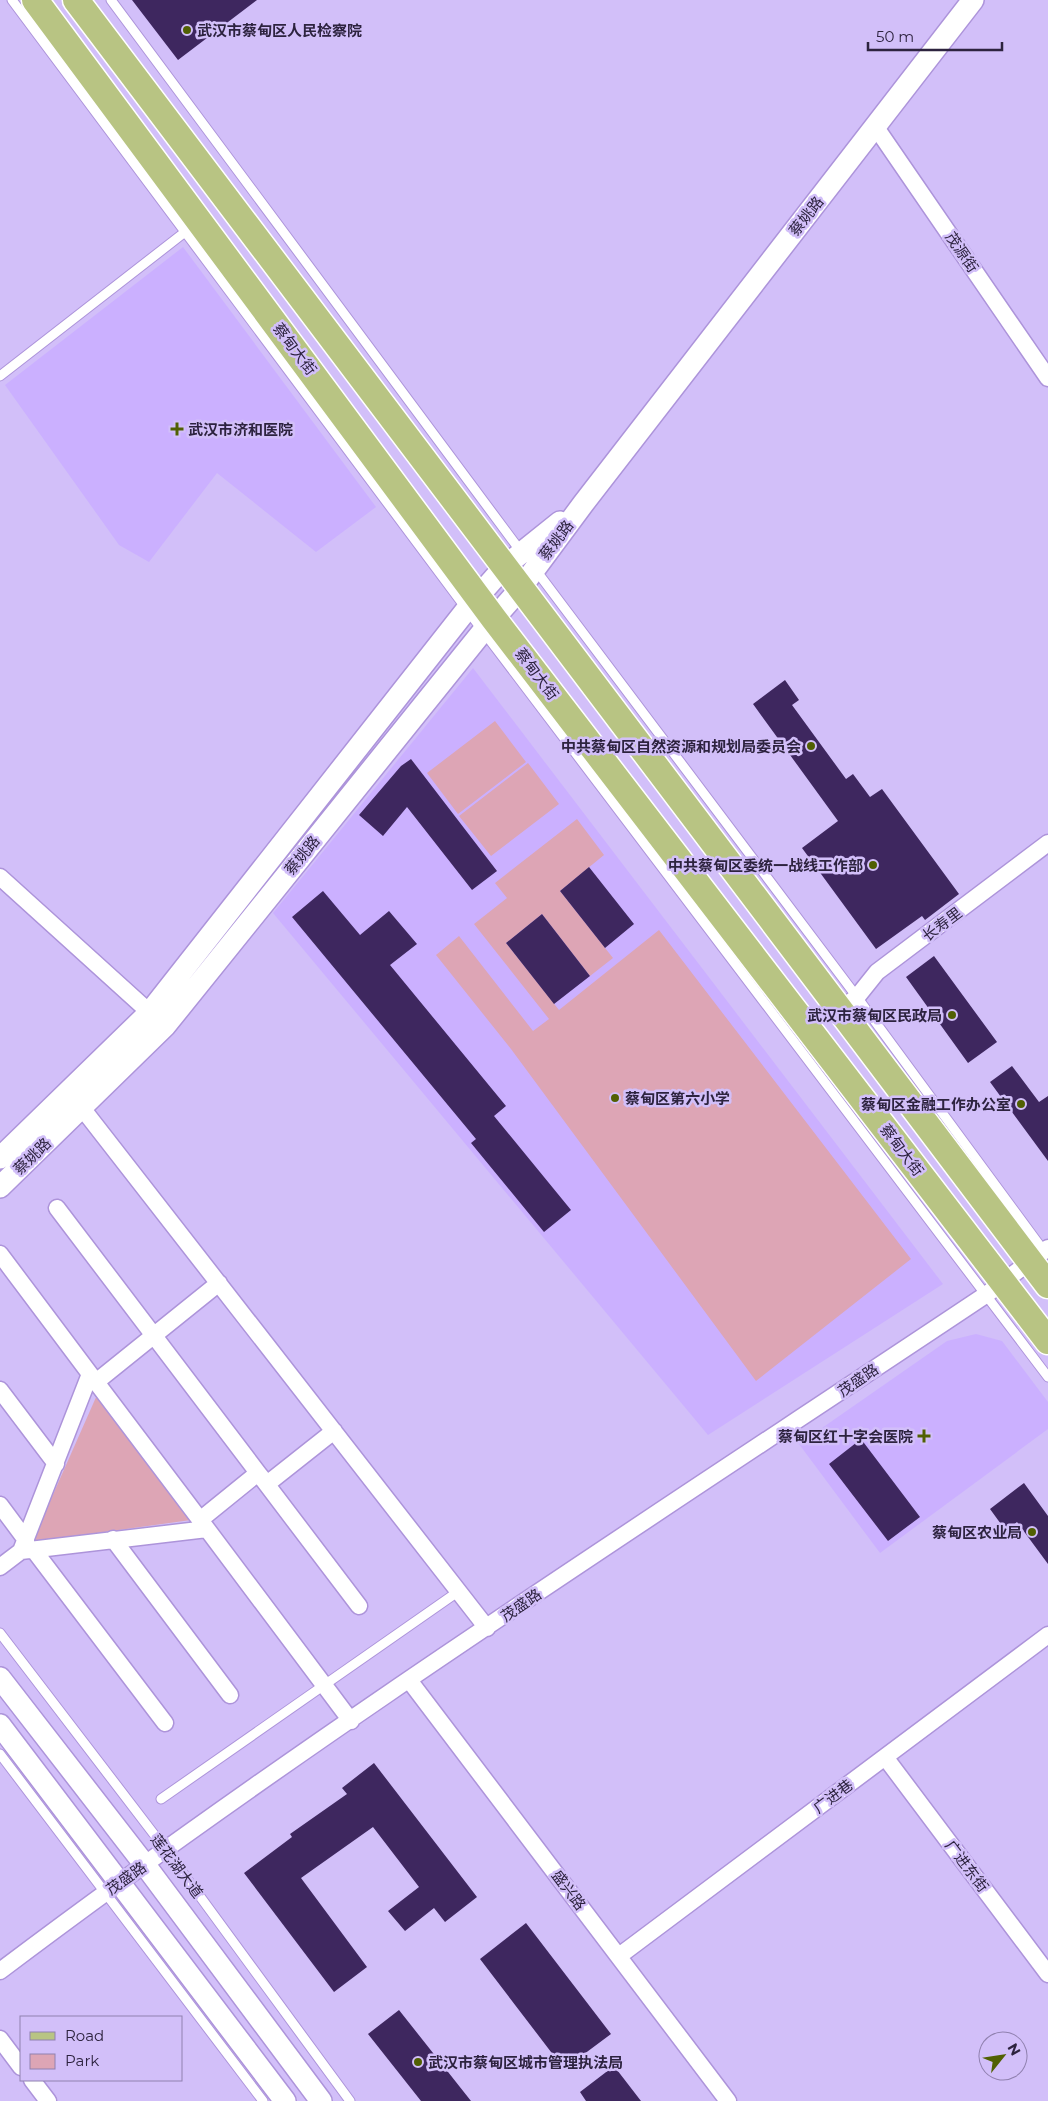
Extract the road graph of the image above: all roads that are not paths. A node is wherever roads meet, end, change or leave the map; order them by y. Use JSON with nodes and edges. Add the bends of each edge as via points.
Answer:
{"nodes":[{"id":1,"x":12,"y":0,"type":"edge"},
{"id":2,"x":35,"y":0,"type":"edge"},
{"id":3,"x":76,"y":0,"type":"edge"},
{"id":4,"x":112,"y":0,"type":"edge"},
{"id":5,"x":973,"y":0,"type":"edge"},
{"id":6,"x":875,"y":126,"type":"junction"},
{"id":7,"x":185,"y":232,"type":"junction"},
{"id":8,"x":0,"y":376,"type":"edge"},
{"id":9,"x":1048,"y":378,"type":"edge"},
{"id":10,"x":583,"y":504,"type":"junction"},
{"id":11,"x":513,"y":559,"type":"junction"},
{"id":12,"x":527,"y":579,"type":"junction"},
{"id":13,"x":473,"y":602,"type":"junction"},
{"id":14,"x":489,"y":625,"type":"junction"},
{"id":15,"x":1048,"y":843,"type":"edge"},
{"id":16,"x":0,"y":877,"type":"edge"},
{"id":17,"x":849,"y":1003,"type":"junction"},
{"id":18,"x":157,"y":1019,"type":"junction"},
{"id":19,"x":75,"y":1099,"type":"junction"},
{"id":20,"x":0,"y":1158,"type":"edge"},
{"id":21,"x":0,"y":1187,"type":"edge"},
{"id":22,"x":57,"y":1208,"type":"dead end"},
{"id":23,"x":0,"y":1254,"type":"edge"},
{"id":24,"x":1043,"y":1254,"type":"edge"},
{"id":25,"x":219,"y":1283,"type":"junction"},
{"id":26,"x":1048,"y":1285,"type":"edge"},
{"id":27,"x":995,"y":1288,"type":"junction"},
{"id":28,"x":154,"y":1335,"type":"junction"},
{"id":29,"x":1048,"y":1341,"type":"edge"},
{"id":30,"x":1048,"y":1377,"type":"edge"},
{"id":31,"x":93,"y":1378,"type":"junction"},
{"id":32,"x":0,"y":1390,"type":"edge"},
{"id":33,"x":334,"y":1432,"type":"junction"},
{"id":34,"x":56,"y":1464,"type":"junction"},
{"id":35,"x":263,"y":1478,"type":"junction"},
{"id":36,"x":0,"y":1505,"type":"edge"},
{"id":37,"x":204,"y":1525,"type":"junction"},
{"id":38,"x":113,"y":1539,"type":"junction"},
{"id":39,"x":27,"y":1547,"type":"junction"},
{"id":40,"x":0,"y":1567,"type":"edge"},
{"id":41,"x":458,"y":1591,"type":"junction"},
{"id":42,"x":360,"y":1606,"type":"dead end"},
{"id":43,"x":487,"y":1628,"type":"junction"},
{"id":44,"x":0,"y":1633,"type":"edge"},
{"id":45,"x":1048,"y":1635,"type":"edge"},
{"id":46,"x":0,"y":1678,"type":"edge"},
{"id":47,"x":409,"y":1680,"type":"junction"},
{"id":48,"x":324,"y":1685,"type":"junction"},
{"id":49,"x":230,"y":1695,"type":"dead end"},
{"id":50,"x":351,"y":1721,"type":"junction"},
{"id":51,"x":165,"y":1723,"type":"dead end"},
{"id":52,"x":0,"y":1725,"type":"edge"},
{"id":53,"x":0,"y":1754,"type":"edge"},
{"id":54,"x":885,"y":1757,"type":"junction"},
{"id":55,"x":161,"y":1799,"type":"dead end"},
{"id":56,"x":166,"y":1850,"type":"junction"},
{"id":57,"x":144,"y":1864,"type":"junction"},
{"id":58,"x":113,"y":1887,"type":"junction"},
{"id":59,"x":619,"y":1956,"type":"junction"},
{"id":60,"x":0,"y":1971,"type":"edge"},
{"id":61,"x":1048,"y":1974,"type":"edge"},
{"id":62,"x":0,"y":2039,"type":"edge"},
{"id":63,"x":20,"y":2066,"type":"edge"},
{"id":64,"x":33,"y":2081,"type":"edge"},
{"id":65,"x":48,"y":2101,"type":"edge"},
{"id":66,"x":263,"y":2101,"type":"edge"},
{"id":67,"x":285,"y":2101,"type":"edge"},
{"id":68,"x":321,"y":2101,"type":"edge"},
{"id":69,"x":350,"y":2101,"type":"edge"},
{"id":70,"x":728,"y":2101,"type":"edge"}],
"edges":[{"from":1,"to":7,"type":"lane"},
{"from":2,"to":13,"type":"main road","name":"蔡甸大街"},
{"from":3,"to":11,"type":"main road"},
{"from":4,"to":11,"type":"lane"},
{"from":5,"to":6,"type":"street","name":"蔡姚路"},
{"from":6,"to":9,"type":"street","name":"茂源街"},
{"from":6,"to":10,"type":"street","name":"蔡姚路"},
{"from":7,"to":8,"type":"lane"},
{"from":7,"to":13,"type":"lane"},
{"from":10,"to":11,"type":"street","name":"蔡姚路"},
{"from":10,"to":12,"type":"street","name":"蔡姚路"},
{"from":11,"to":12,"type":"main road"},
{"from":11,"to":13,"type":"street","name":"蔡姚路"},
{"from":12,"to":14,"type":"street","name":"蔡姚路"},
{"from":12,"to":17,"type":"main road"},
{"from":13,"to":14,"type":"main road","name":"蔡甸大街"},
{"from":13,"to":18,"type":"street","name":"蔡姚路"},
{"from":14,"to":18,"type":"street","name":"蔡姚路"},
{"from":14,"to":27,"type":"main road","name":"蔡甸大街"},
{"from":15,"to":17,"type":"street","name":"长寿里","via":[[878,972]]},
{"from":16,"to":18,"type":"street"},
{"from":17,"to":24,"type":"main road"},
{"from":18,"to":19,"type":"street","name":"蔡姚路"},
{"from":19,"to":20,"type":"street","name":"蔡姚路"},
{"from":19,"to":21,"type":"street","name":"蔡姚路"},
{"from":19,"to":25,"type":"street"},
{"from":22,"to":28,"type":"street"},
{"from":23,"to":31,"type":"street"},
{"from":24,"to":26,"type":"main road"},
{"from":24,"to":27,"type":"street","name":"茂盛路"},
{"from":25,"to":28,"type":"street"},
{"from":25,"to":33,"type":"street"},
{"from":27,"to":29,"type":"main road","name":"蔡甸大街"},
{"from":27,"to":30,"type":"lane"},
{"from":27,"to":43,"type":"street","name":"茂盛路"},
{"from":28,"to":31,"type":"street"},
{"from":28,"to":35,"type":"street"},
{"from":31,"to":34,"type":"street"},
{"from":31,"to":37,"type":"street"},
{"from":32,"to":34,"type":"street"},
{"from":33,"to":35,"type":"street"},
{"from":33,"to":41,"type":"street"},
{"from":34,"to":39,"type":"street"},
{"from":35,"to":37,"type":"street"},
{"from":35,"to":42,"type":"street"},
{"from":36,"to":39,"type":"street"},
{"from":37,"to":38,"type":"street"},
{"from":37,"to":48,"type":"street"},
{"from":38,"to":39,"type":"street"},
{"from":38,"to":49,"type":"street"},
{"from":39,"to":40,"type":"street"},
{"from":39,"to":51,"type":"street"},
{"from":41,"to":43,"type":"street"},
{"from":41,"to":48,"type":"lane"},
{"from":43,"to":47,"type":"street","name":"茂盛路"},
{"from":44,"to":56,"type":"lane","name":"莲花湖大道"},
{"from":45,"to":54,"type":"street","name":"广进巷"},
{"from":46,"to":57,"type":"street","name":"莲花湖大道"},
{"from":47,"to":50,"type":"street","name":"茂盛路"},
{"from":47,"to":59,"type":"street","name":"盛兴路"},
{"from":48,"to":50,"type":"street"},
{"from":48,"to":55,"type":"lane"},
{"from":50,"to":56,"type":"street","name":"茂盛路"},
{"from":52,"to":58,"type":"street"},
{"from":53,"to":58,"type":"lane"},
{"from":54,"to":59,"type":"street","name":"广进巷"},
{"from":54,"to":61,"type":"street","name":"广进东街"},
{"from":56,"to":57,"type":"street","name":"茂盛路"},
{"from":56,"to":69,"type":"lane","name":"莲花湖大道"},
{"from":57,"to":58,"type":"street","name":"茂盛路"},
{"from":57,"to":68,"type":"street","name":"莲花湖大道"},
{"from":58,"to":60,"type":"street","name":"茂盛路"},
{"from":58,"to":66,"type":"lane"},
{"from":58,"to":67,"type":"street"},
{"from":59,"to":70,"type":"street","name":"盛兴路"},
{"from":62,"to":63,"type":"street"},
{"from":64,"to":65,"type":"street"}]}
